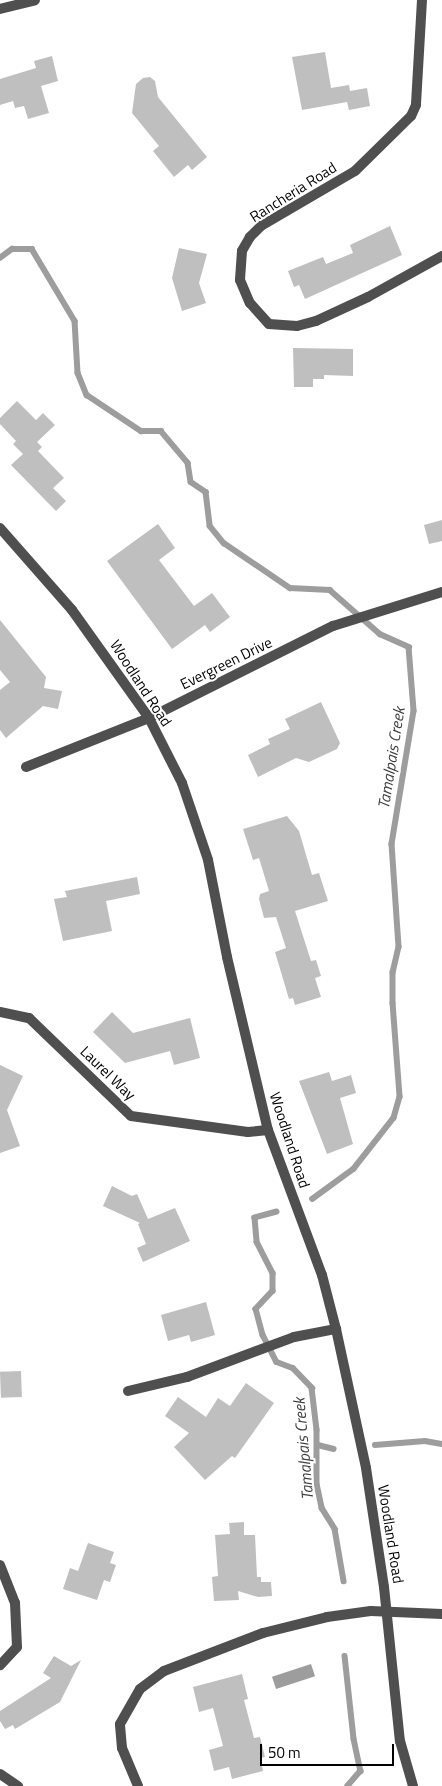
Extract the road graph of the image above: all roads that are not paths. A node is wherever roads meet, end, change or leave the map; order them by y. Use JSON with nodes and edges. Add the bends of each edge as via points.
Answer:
{"nodes":[{"id":1,"x":35,"y":0,"type":"edge"},
{"id":2,"x":422,"y":0,"type":"edge"},
{"id":3,"x":0,"y":10,"type":"edge"},
{"id":4,"x":442,"y":256,"type":"edge"},
{"id":5,"x":0,"y":528,"type":"edge"},
{"id":6,"x":442,"y":592,"type":"edge"},
{"id":7,"x":149,"y":718,"type":"junction"},
{"id":8,"x":26,"y":767,"type":"dead end"},
{"id":9,"x":0,"y":1012,"type":"edge"},
{"id":10,"x":268,"y":1130,"type":"junction"},
{"id":11,"x":336,"y":1329,"type":"junction"},
{"id":12,"x":128,"y":1391,"type":"dead end"},
{"id":13,"x":0,"y":1565,"type":"edge"},
{"id":14,"x":386,"y":1611,"type":"junction"},
{"id":15,"x":442,"y":1614,"type":"edge"},
{"id":16,"x":0,"y":1665,"type":"edge"},
{"id":17,"x":0,"y":1774,"type":"edge"},
{"id":18,"x":18,"y":1786,"type":"edge"},
{"id":19,"x":138,"y":1786,"type":"edge"},
{"id":20,"x":413,"y":1786,"type":"edge"}],
"edges":[{"from":1,"to":3,"type":"street"},
{"from":2,"to":4,"type":"street","name":"Rancheria Road","via":[[416,106],[411,116],[355,171],[261,226],[242,252],[240,280],[259,316],[275,325],[297,326],[316,321],[368,297]]},
{"from":5,"to":7,"type":"street","name":"Woodland Road","via":[[72,610]]},
{"from":6,"to":7,"type":"street","name":"Evergreen Drive","via":[[348,622]]},
{"from":7,"to":8,"type":"street","name":"Evergreen Drive"},
{"from":7,"to":10,"type":"street","name":"Woodland Road","via":[[182,782],[208,860]]},
{"from":9,"to":10,"type":"street","name":"Laurel Way","via":[[29,1018],[131,1116],[248,1132]]},
{"from":10,"to":11,"type":"street","name":"Woodland Road","via":[[322,1275]]},
{"from":11,"to":12,"type":"street","via":[[280,1342],[187,1377]]},
{"from":11,"to":14,"type":"street","name":"Woodland Road","via":[[366,1468]]},
{"from":13,"to":16,"type":"street","via":[[16,1603],[17,1647]]},
{"from":14,"to":15,"type":"street"},
{"from":14,"to":19,"type":"street","via":[[327,1618],[263,1633],[164,1671],[140,1689],[120,1724],[122,1748]]},
{"from":14,"to":20,"type":"street","name":"Woodland Road","via":[[400,1741]]},
{"from":17,"to":18,"type":"street"}]}
